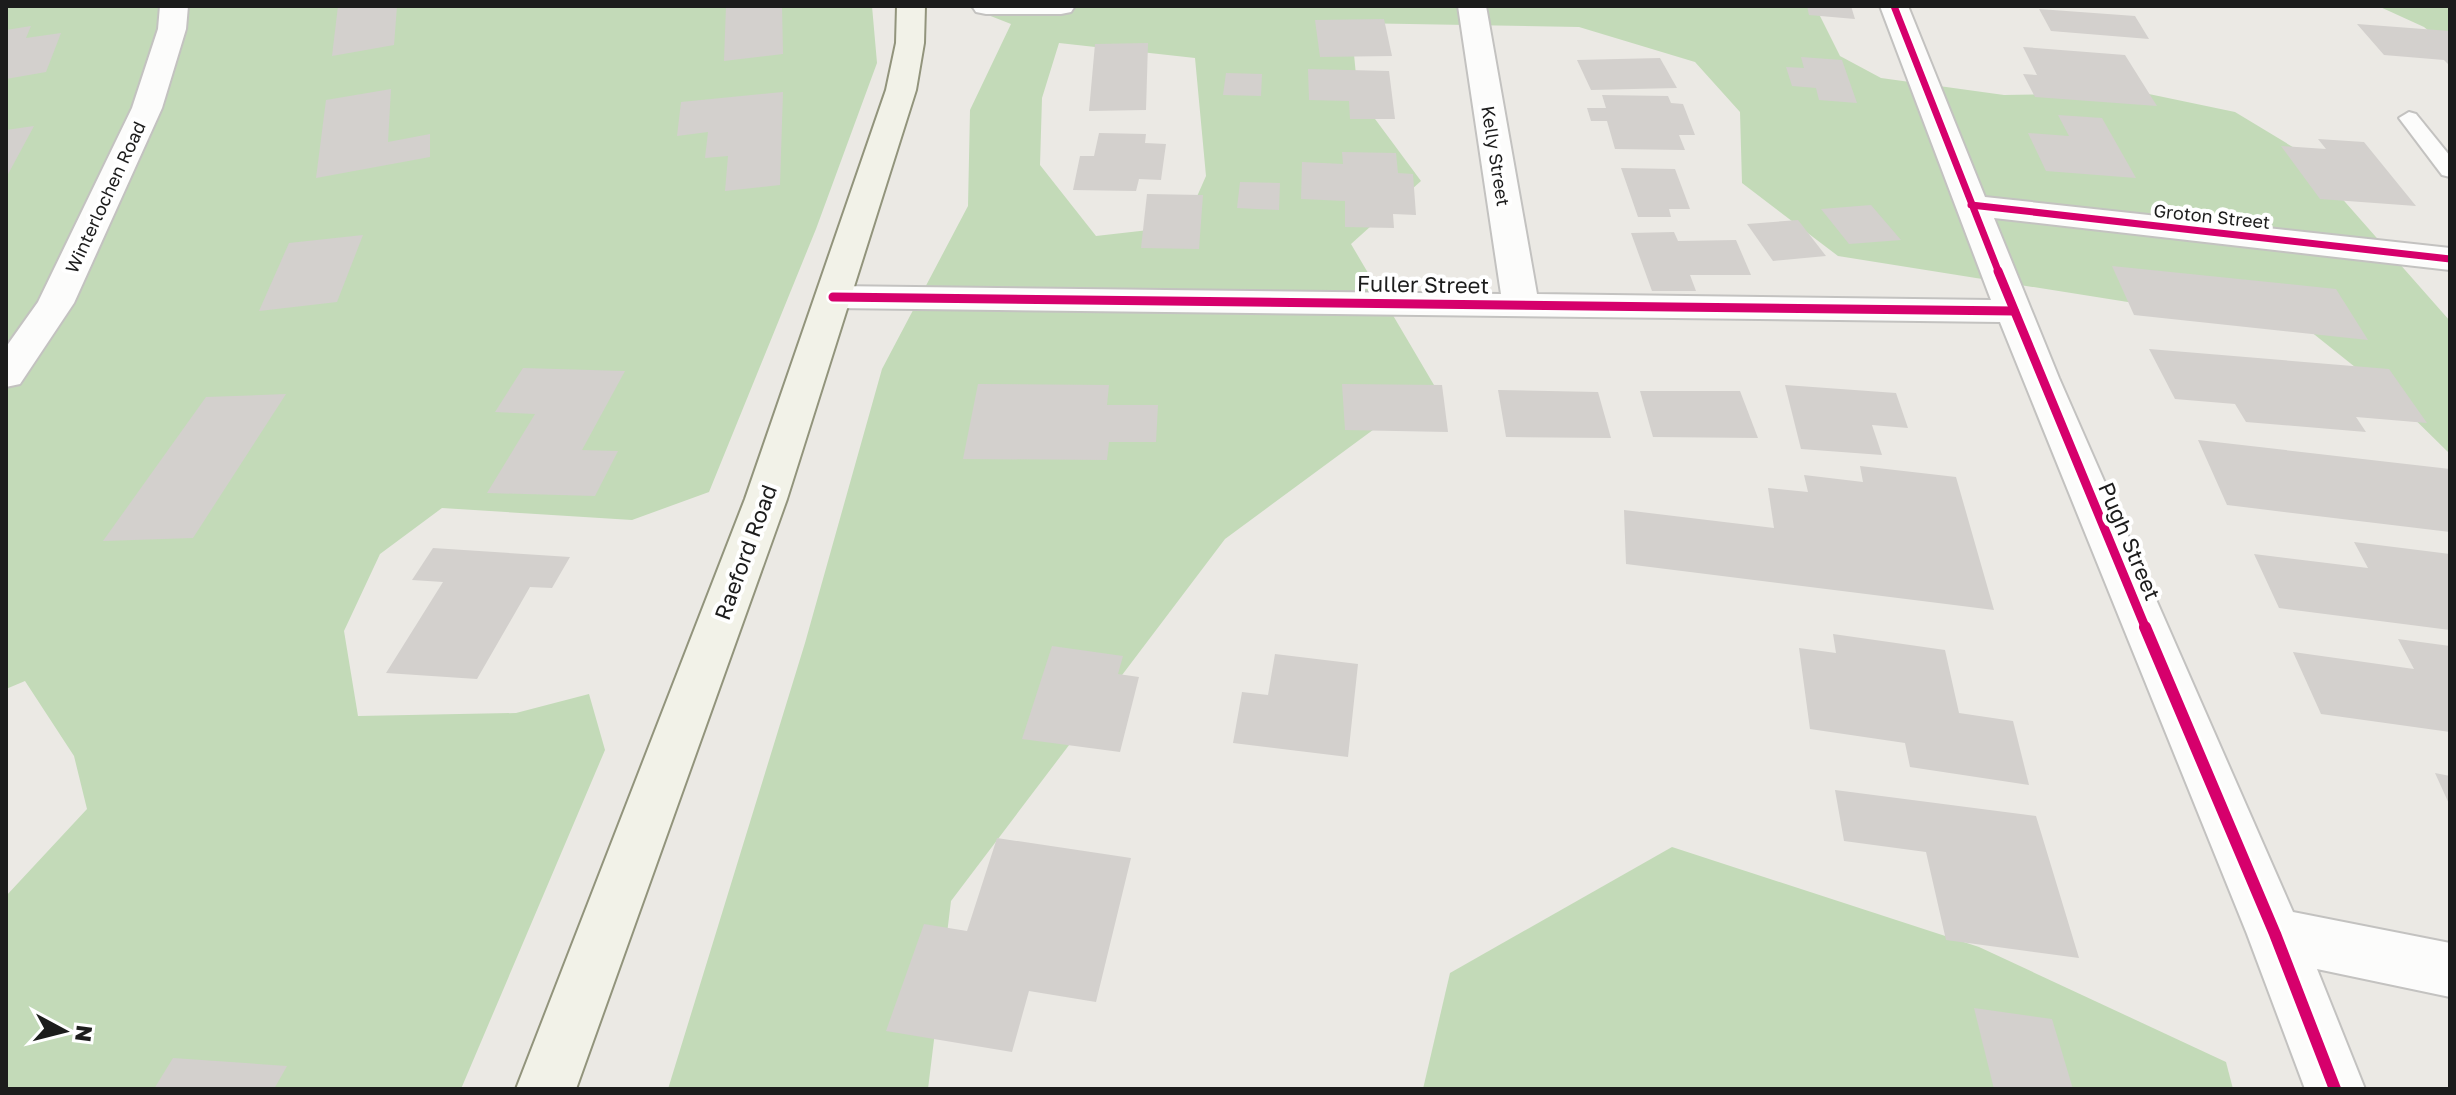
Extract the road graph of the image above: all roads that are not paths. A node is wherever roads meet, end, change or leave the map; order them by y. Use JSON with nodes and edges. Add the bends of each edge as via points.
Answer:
{"nodes":[{"id":1,"x":174,"y":6,"type":"edge"},
{"id":2,"x":911,"y":6,"type":"edge"},
{"id":3,"x":986,"y":6,"type":"edge"},
{"id":4,"x":1061,"y":6,"type":"edge"},
{"id":5,"x":1472,"y":6,"type":"edge"},
{"id":6,"x":1894,"y":6,"type":"edge"},
{"id":7,"x":2409,"y":118,"type":"dead end"},
{"id":8,"x":2450,"y":170,"type":"edge"},
{"id":9,"x":1971,"y":205,"type":"junction"},
{"id":10,"x":2450,"y":259,"type":"edge"},
{"id":11,"x":833,"y":297,"type":"junction"},
{"id":12,"x":1521,"y":305,"type":"junction"},
{"id":13,"x":2014,"y":311,"type":"junction"},
{"id":14,"x":6,"y":375,"type":"edge"},
{"id":15,"x":2275,"y":934,"type":"junction"},
{"id":16,"x":2450,"y":970,"type":"edge"},
{"id":17,"x":546,"y":1089,"type":"edge"},
{"id":18,"x":2335,"y":1089,"type":"edge"}],
"edges":[{"from":1,"to":14,"type":"street","name":"Winterlochen Road","via":[[147,108],[56,303]]},
{"from":2,"to":11,"type":"main road","name":"Raeford Road","via":[[901,90]]},
{"from":3,"to":4,"type":"street"},
{"from":5,"to":12,"type":"street","name":"Kelly Street"},
{"from":6,"to":9,"type":"street","name":"Pugh Street"},
{"from":7,"to":8,"type":"lane"},
{"from":9,"to":10,"type":"street","name":"Groton Street"},
{"from":9,"to":13,"type":"street","name":"Pugh Street"},
{"from":11,"to":12,"type":"street","name":"Fuller Street"},
{"from":11,"to":17,"type":"main road","name":"Raeford Road","via":[[766,499]]},
{"from":12,"to":13,"type":"street","name":"Fuller Street"},
{"from":13,"to":15,"type":"street","name":"Pugh Street"},
{"from":15,"to":16,"type":"street"},
{"from":15,"to":18,"type":"street","name":"Pugh Street"}]}
